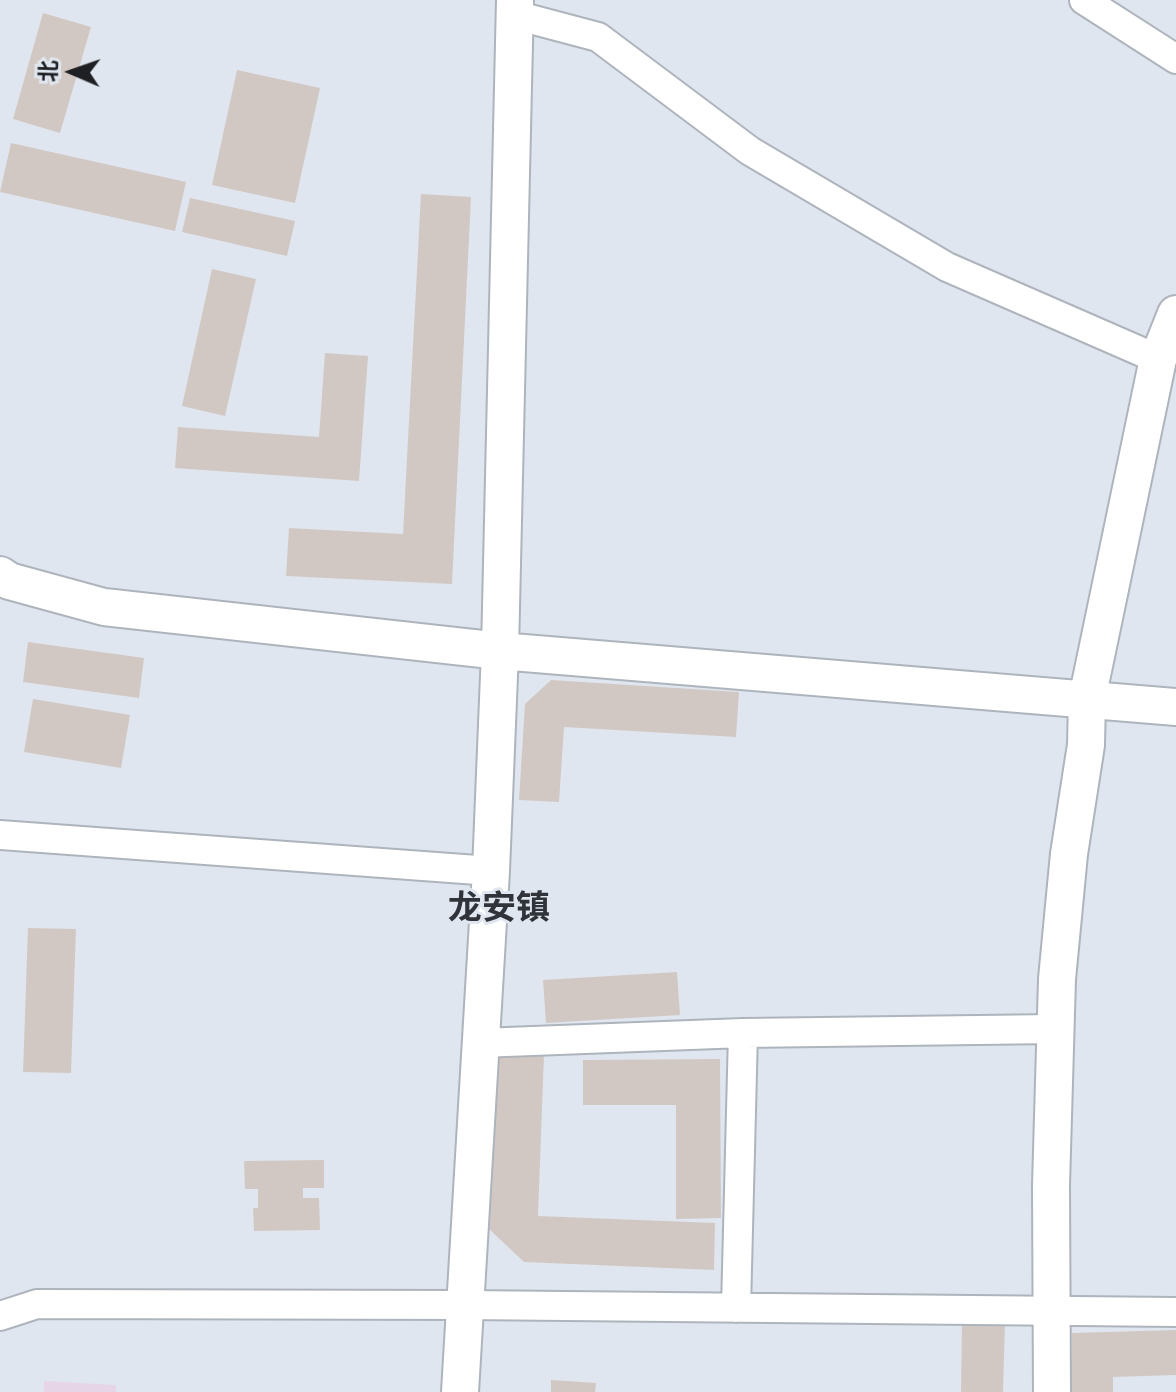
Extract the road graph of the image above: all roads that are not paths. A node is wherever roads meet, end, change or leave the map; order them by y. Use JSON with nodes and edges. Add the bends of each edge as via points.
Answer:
{"nodes":[{"id":1,"x":1084,"y":0,"type":"edge"},
{"id":2,"x":515,"y":8,"type":"edge"},
{"id":3,"x":1176,"y":59,"type":"edge"},
{"id":4,"x":1176,"y":314,"type":"edge"},
{"id":5,"x":1158,"y":359,"type":"junction"},
{"id":6,"x":0,"y":575,"type":"edge"},
{"id":7,"x":500,"y":651,"type":"junction"},
{"id":8,"x":1087,"y":699,"type":"junction"},
{"id":9,"x":1176,"y":707,"type":"edge"},
{"id":10,"x":0,"y":835,"type":"edge"},
{"id":11,"x":491,"y":871,"type":"junction"},
{"id":12,"x":1056,"y":1029,"type":"junction"},
{"id":13,"x":743,"y":1033,"type":"junction"},
{"id":14,"x":480,"y":1043,"type":"junction"},
{"id":15,"x":465,"y":1305,"type":"junction"},
{"id":16,"x":736,"y":1308,"type":"junction"},
{"id":17,"x":1052,"y":1312,"type":"junction"},
{"id":18,"x":1176,"y":1312,"type":"edge"},
{"id":19,"x":0,"y":1316,"type":"edge"},
{"id":20,"x":460,"y":1392,"type":"edge"},
{"id":21,"x":1052,"y":1392,"type":"edge"}],
"edges":[{"from":1,"to":3,"type":"street"},
{"from":2,"to":5,"type":"street","via":[[598,37],[750,151],[947,267]]},
{"from":2,"to":7,"type":"street"},
{"from":4,"to":5,"type":"street"},
{"from":5,"to":8,"type":"street"},
{"from":6,"to":7,"type":"street","via":[[104,607]]},
{"from":7,"to":8,"type":"street"},
{"from":7,"to":11,"type":"street"},
{"from":8,"to":9,"type":"street"},
{"from":8,"to":12,"type":"street","via":[[1086,745],[1064,901]]},
{"from":10,"to":11,"type":"street"},
{"from":11,"to":14,"type":"street"},
{"from":12,"to":13,"type":"street"},
{"from":12,"to":17,"type":"street"},
{"from":13,"to":14,"type":"street"},
{"from":13,"to":16,"type":"street"},
{"from":14,"to":15,"type":"street"},
{"from":15,"to":16,"type":"street"},
{"from":15,"to":19,"type":"street","via":[[37,1304]]},
{"from":15,"to":20,"type":"street"},
{"from":16,"to":17,"type":"street"},
{"from":17,"to":18,"type":"street"},
{"from":17,"to":21,"type":"street"}]}
